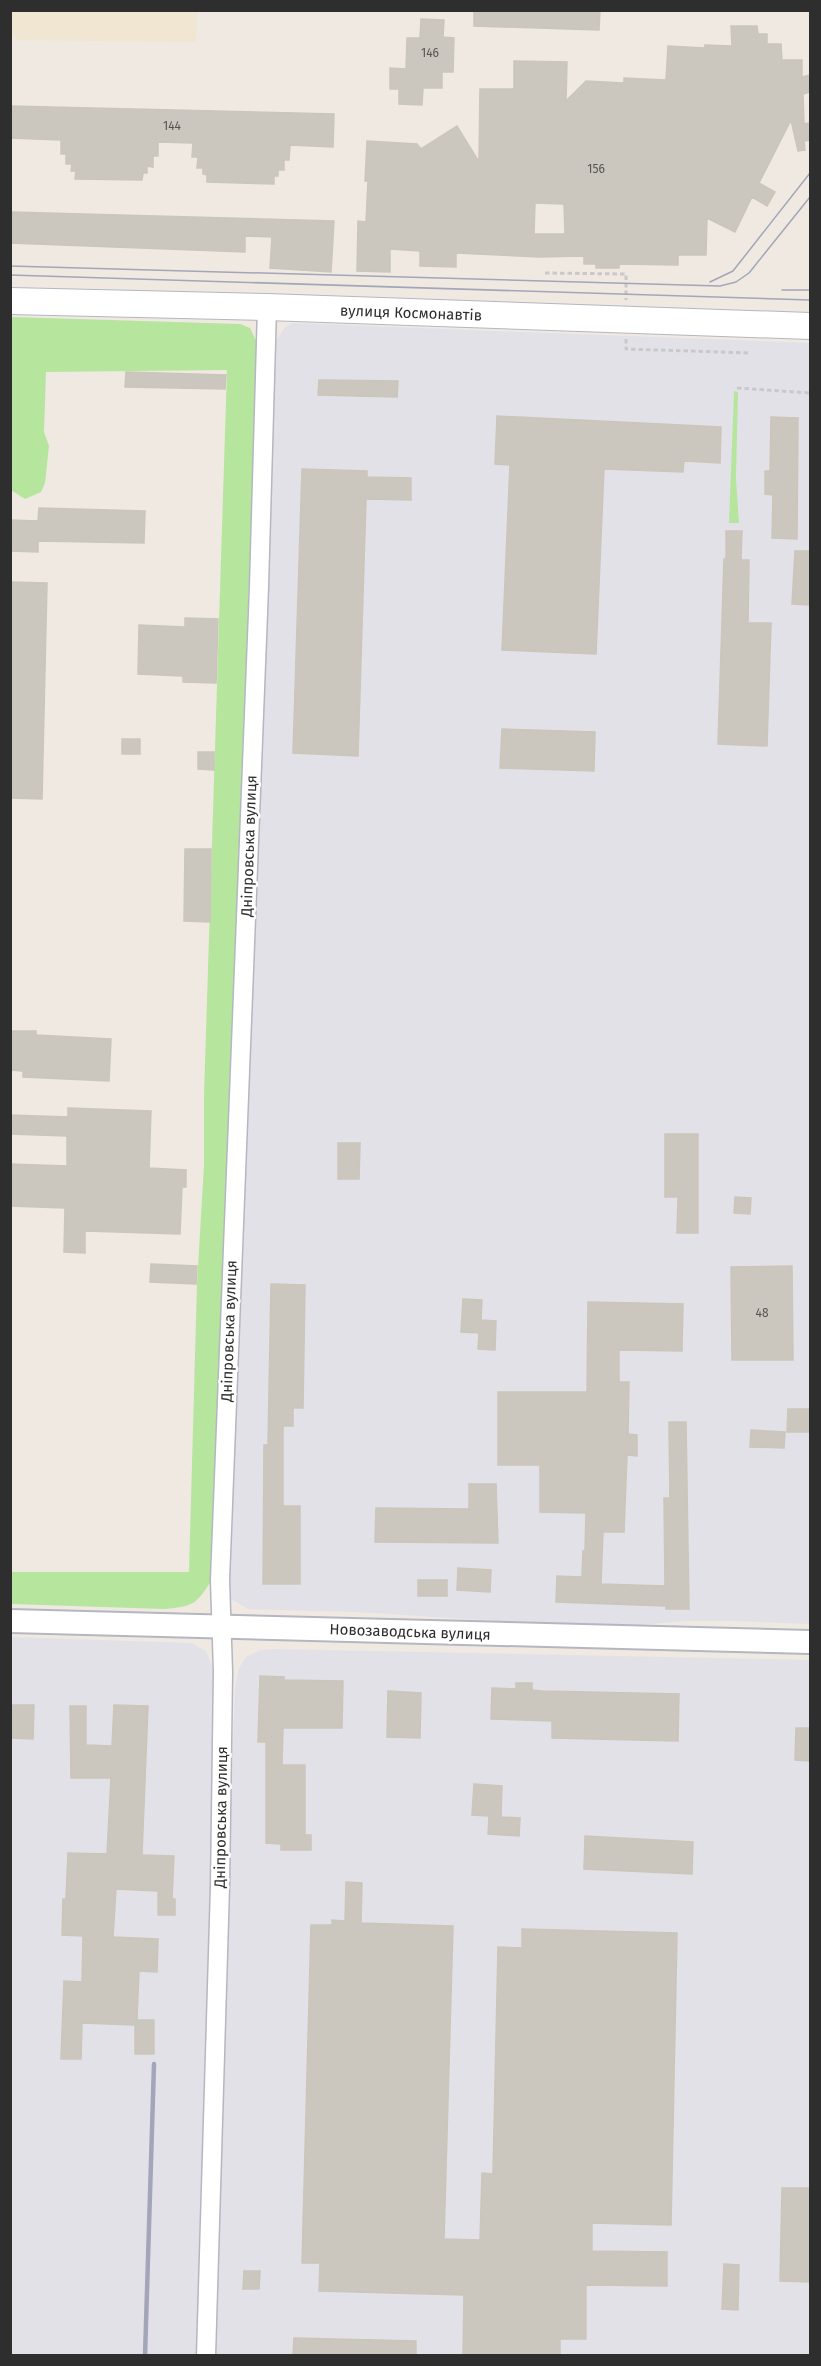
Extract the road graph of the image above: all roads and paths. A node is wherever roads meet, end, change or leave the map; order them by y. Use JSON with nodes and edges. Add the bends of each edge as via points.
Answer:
{"nodes":[{"id":1,"x":10,"y":301,"type":"edge"},
{"id":2,"x":267,"y":307,"type":"junction"},
{"id":3,"x":810,"y":326,"type":"edge"},
{"id":4,"x":737,"y":388,"type":"dead end"},
{"id":5,"x":810,"y":393,"type":"edge"},
{"id":6,"x":10,"y":1621,"type":"edge"},
{"id":7,"x":222,"y":1626,"type":"junction"},
{"id":8,"x":810,"y":1642,"type":"edge"},
{"id":9,"x":206,"y":2355,"type":"edge"}],
"edges":[{"from":1,"to":2,"type":"main road","name":"вулиця Космонавтів"},
{"from":2,"to":3,"type":"main road","name":"вулиця Космонавтів"},
{"from":2,"to":7,"type":"street","name":"Дніпровська вулиця","via":[[220,1580]]},
{"from":4,"to":5,"type":"path"},
{"from":6,"to":7,"type":"street","name":"Новозаводська вулиця"},
{"from":7,"to":8,"type":"street","name":"Новозаводська вулиця"},
{"from":7,"to":9,"type":"street","name":"Дніпровська вулиця","via":[[220,1886]]}]}
